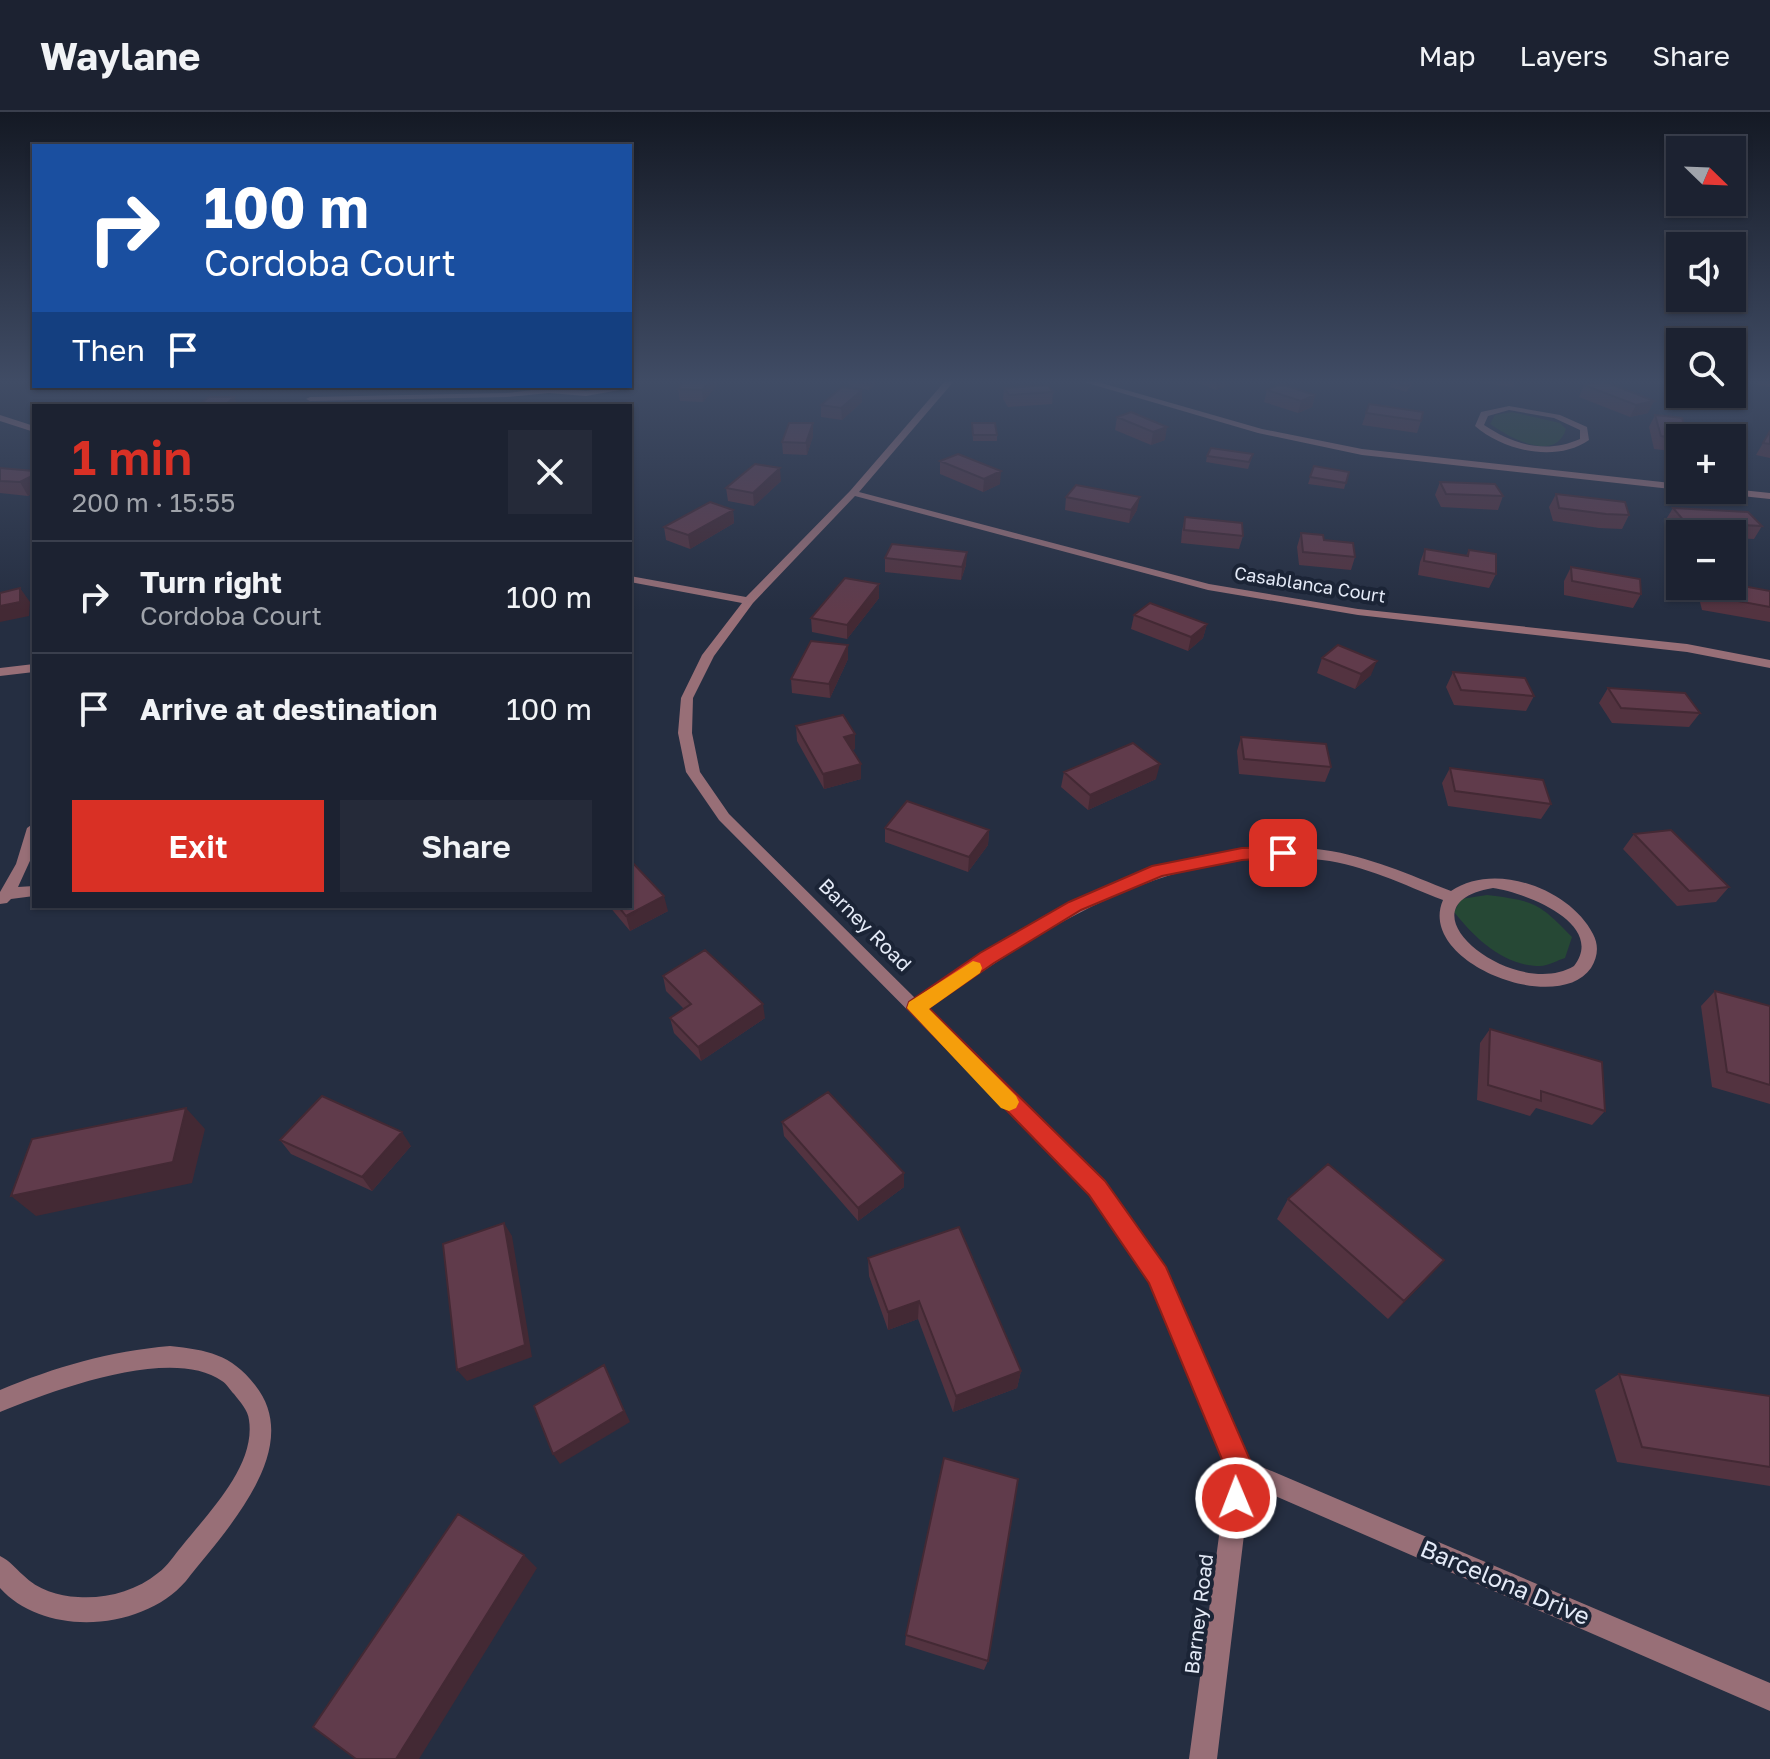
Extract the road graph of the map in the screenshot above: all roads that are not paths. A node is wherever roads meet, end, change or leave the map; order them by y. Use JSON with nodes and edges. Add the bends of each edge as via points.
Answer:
{"nodes":[{"id":1,"x":884,"y":457,"type":"edge"},
{"id":2,"x":1404,"y":457,"type":"edge"},
{"id":3,"x":1533,"y":457,"type":"edge"},
{"id":4,"x":1527,"y":471,"type":"junction"},
{"id":5,"x":1666,"y":486,"type":"edge"},
{"id":6,"x":853,"y":493,"type":"junction"},
{"id":7,"x":1746,"y":493,"type":"edge"},
{"id":8,"x":1770,"y":496,"type":"edge"},
{"id":9,"x":632,"y":579,"type":"edge"},
{"id":10,"x":749,"y":601,"type":"junction"},
{"id":11,"x":1770,"y":664,"type":"edge"},
{"id":12,"x":32,"y":668,"type":"edge"},
{"id":13,"x":0,"y":672,"type":"edge"},
{"id":14,"x":32,"y":835,"type":"edge"},
{"id":15,"x":32,"y":891,"type":"edge"},
{"id":16,"x":3,"y":897,"type":"edge"},
{"id":17,"x":1451,"y":897,"type":"junction"},
{"id":18,"x":916,"y":1008,"type":"junction"},
{"id":19,"x":0,"y":1401,"type":"edge"},
{"id":20,"x":1240,"y":1469,"type":"junction"},
{"id":21,"x":0,"y":1569,"type":"edge"},
{"id":22,"x":1770,"y":1697,"type":"edge"},
{"id":23,"x":1203,"y":1759,"type":"edge"}],
"edges":[{"from":1,"to":6,"type":"street","name":"Barney Road"},
{"from":2,"to":4,"type":"street"},
{"from":3,"to":4,"type":"street"},
{"from":4,"to":5,"type":"street"},
{"from":6,"to":10,"type":"street","name":"Barney Road"},
{"from":6,"to":11,"type":"street","name":"Casablanca Court","via":[[1208,587],[1358,612],[1687,648]]},
{"from":7,"to":8,"type":"street"},
{"from":9,"to":10,"type":"street"},
{"from":10,"to":18,"type":"street","name":"Barney Road","via":[[708,655],[687,698],[685,733],[693,772],[724,817]]},
{"from":12,"to":13,"type":"street"},
{"from":14,"to":16,"type":"street","via":[[23,864]]},
{"from":15,"to":16,"type":"street"},
{"from":17,"to":17,"type":"street","via":[[1461,889],[1493,883],[1543,896],[1581,926],[1589,940],[1587,965],[1576,975],[1541,981],[1499,971],[1451,934],[1445,907]]},
{"from":17,"to":18,"type":"street","via":[[1324,855],[1242,854],[1158,870],[1075,906]]},
{"from":18,"to":20,"type":"street","name":"Barney Road","via":[[1097,1188],[1158,1275]]},
{"from":19,"to":21,"type":"street","via":[[144,1357],[191,1356],[224,1366],[245,1385],[262,1421],[249,1476],[224,1516],[168,1582],[122,1605],[89,1613],[33,1599]]},
{"from":20,"to":22,"type":"street","name":"Barcelona Drive"},
{"from":20,"to":23,"type":"street","name":"Barney Road"}]}
